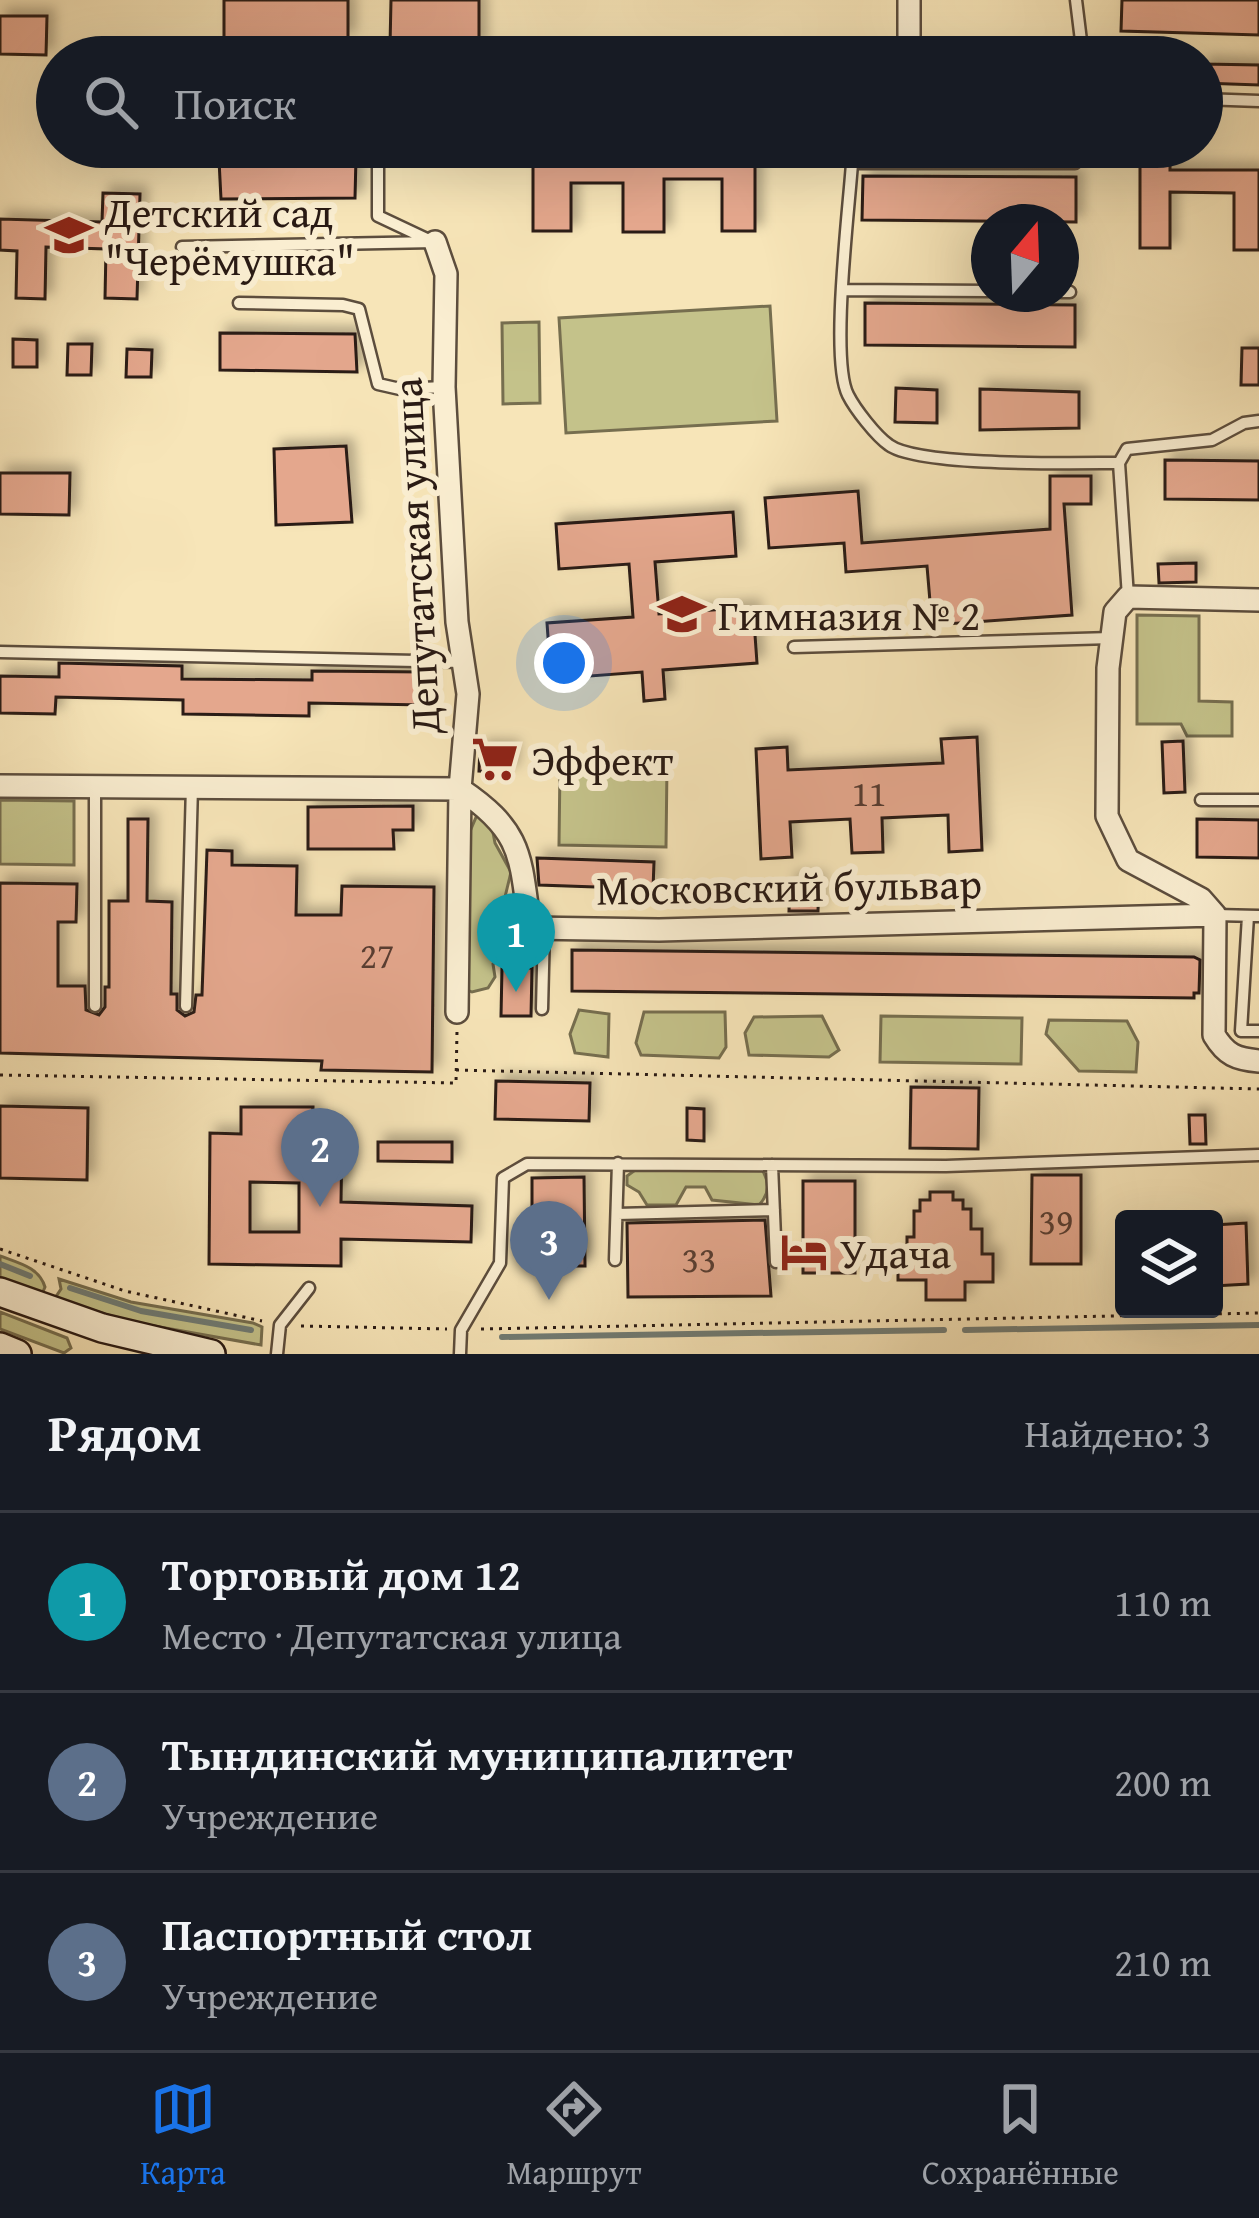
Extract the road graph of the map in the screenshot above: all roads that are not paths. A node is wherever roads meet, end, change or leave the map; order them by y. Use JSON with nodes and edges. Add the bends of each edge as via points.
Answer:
{"nodes":[{"id":1,"x":908,"y":0,"type":"edge"},
{"id":2,"x":1076,"y":0,"type":"edge"},
{"id":3,"x":909,"y":36,"type":"edge"},
{"id":4,"x":1080,"y":36,"type":"edge"},
{"id":5,"x":1223,"y":100,"type":"edge"},
{"id":6,"x":1259,"y":101,"type":"edge"},
{"id":7,"x":378,"y":168,"type":"edge"},
{"id":8,"x":852,"y":168,"type":"edge"},
{"id":9,"x":434,"y":242,"type":"junction"},
{"id":10,"x":182,"y":247,"type":"dead end"},
{"id":11,"x":844,"y":290,"type":"junction"},
{"id":12,"x":971,"y":291,"type":"edge"},
{"id":13,"x":239,"y":304,"type":"dead end"},
{"id":14,"x":444,"y":387,"type":"junction"},
{"id":15,"x":1259,"y":421,"type":"edge"},
{"id":16,"x":1119,"y":464,"type":"junction"},
{"id":17,"x":1128,"y":597,"type":"junction"},
{"id":18,"x":1259,"y":600,"type":"edge"},
{"id":19,"x":1112,"y":638,"type":"junction"},
{"id":20,"x":794,"y":647,"type":"dead end"},
{"id":21,"x":0,"y":652,"type":"edge"},
{"id":22,"x":463,"y":662,"type":"junction"},
{"id":23,"x":0,"y":786,"type":"edge"},
{"id":24,"x":95,"y":786,"type":"junction"},
{"id":25,"x":192,"y":786,"type":"junction"},
{"id":26,"x":460,"y":789,"type":"junction"},
{"id":27,"x":1201,"y":800,"type":"dead end"},
{"id":28,"x":1259,"y":800,"type":"edge"},
{"id":29,"x":1215,"y":915,"type":"junction"},
{"id":30,"x":1253,"y":916,"type":"edge"},
{"id":31,"x":544,"y":928,"type":"junction"},
{"id":32,"x":95,"y":1006,"type":"dead end"},
{"id":33,"x":185,"y":1006,"type":"dead end"},
{"id":34,"x":542,"y":1009,"type":"dead end"},
{"id":35,"x":458,"y":1012,"type":"road end"},
{"id":36,"x":1259,"y":1031,"type":"edge"},
{"id":37,"x":1259,"y":1061,"type":"edge"},
{"id":38,"x":1259,"y":1155,"type":"edge"},
{"id":39,"x":618,"y":1162,"type":"junction"},
{"id":40,"x":772,"y":1165,"type":"junction"},
{"id":41,"x":774,"y":1210,"type":"junction"},
{"id":42,"x":616,"y":1214,"type":"junction"},
{"id":43,"x":615,"y":1260,"type":"dead end"},
{"id":44,"x":776,"y":1262,"type":"dead end"},
{"id":45,"x":309,"y":1288,"type":"dead end"},
{"id":46,"x":0,"y":1292,"type":"edge"},
{"id":47,"x":102,"y":1341,"type":"edge"},
{"id":48,"x":0,"y":1347,"type":"edge"},
{"id":49,"x":143,"y":1347,"type":"edge"},
{"id":50,"x":17,"y":1354,"type":"edge"},
{"id":51,"x":212,"y":1354,"type":"edge"},
{"id":52,"x":277,"y":1354,"type":"edge"},
{"id":53,"x":460,"y":1354,"type":"edge"}],
"edges":[{"from":1,"to":3,"type":"street"},
{"from":2,"to":4,"type":"lane"},
{"from":5,"to":6,"type":"lane"},
{"from":7,"to":9,"type":"lane","via":[[378,217]]},
{"from":8,"to":11,"type":"lane"},
{"from":9,"to":10,"type":"lane"},
{"from":9,"to":14,"type":"street","name":"Депутатская улица","via":[[446,274]]},
{"from":11,"to":12,"type":"lane"},
{"from":11,"to":16,"type":"lane","via":[[846,393],[890,447],[998,463]]},
{"from":13,"to":14,"type":"lane","via":[[359,309],[378,384]]},
{"from":14,"to":22,"type":"street","name":"Депутатская улица"},
{"from":15,"to":16,"type":"lane","via":[[1212,440],[1127,449]]},
{"from":16,"to":17,"type":"lane"},
{"from":17,"to":18,"type":"street"},
{"from":17,"to":19,"type":"street","via":[[1115,612]]},
{"from":19,"to":20,"type":"lane"},
{"from":19,"to":29,"type":"street","via":[[1108,816],[1128,860],[1201,899]]},
{"from":21,"to":22,"type":"lane"},
{"from":22,"to":26,"type":"street","name":"Депутатская улица"},
{"from":23,"to":24,"type":"street"},
{"from":24,"to":25,"type":"street"},
{"from":24,"to":32,"type":"lane"},
{"from":25,"to":26,"type":"street"},
{"from":25,"to":33,"type":"lane"},
{"from":26,"to":31,"type":"street","name":"Московский бульвар","via":[[497,814],[520,856],[530,928]]},
{"from":26,"to":35,"type":"street","name":"Депутатская улица"},
{"from":27,"to":28,"type":"lane"},
{"from":29,"to":30,"type":"lane"},
{"from":29,"to":31,"type":"street","name":"Московский бульвар"},
{"from":29,"to":37,"type":"street","via":[[1214,1035],[1237,1060]]},
{"from":30,"to":36,"type":"lane","via":[[1241,1031]]},
{"from":31,"to":34,"type":"lane"},
{"from":38,"to":40,"type":"lane"},
{"from":39,"to":40,"type":"lane"},
{"from":39,"to":42,"type":"lane"},
{"from":39,"to":53,"type":"lane","via":[[527,1164],[502,1178],[500,1263],[461,1330]]},
{"from":40,"to":41,"type":"lane"},
{"from":41,"to":42,"type":"lane"},
{"from":41,"to":44,"type":"lane"},
{"from":42,"to":43,"type":"lane"},
{"from":45,"to":52,"type":"lane","via":[[280,1325]]},
{"from":46,"to":47,"type":"street"},
{"from":47,"to":49,"type":"street"},
{"from":48,"to":50,"type":"street"},
{"from":49,"to":51,"type":"street"}]}
